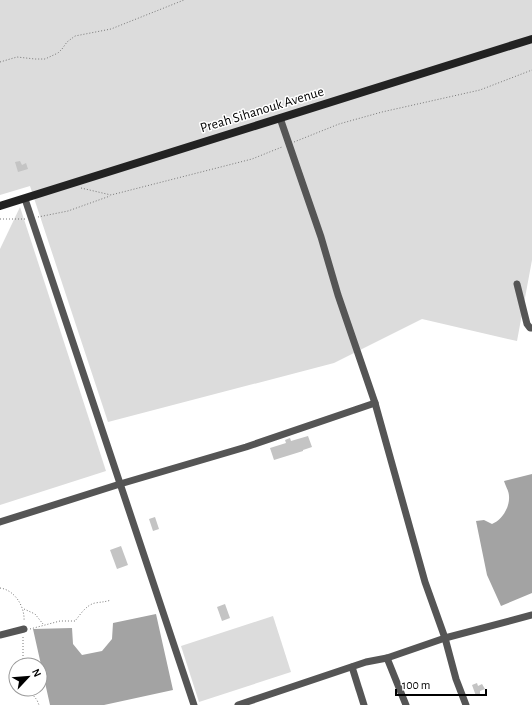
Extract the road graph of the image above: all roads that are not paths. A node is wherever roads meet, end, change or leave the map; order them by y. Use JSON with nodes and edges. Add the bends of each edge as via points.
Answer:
{"nodes":[{"id":1,"x":532,"y":39,"type":"edge"},
{"id":2,"x":280,"y":118,"type":"junction"},
{"id":3,"x":25,"y":199,"type":"junction"},
{"id":4,"x":0,"y":206,"type":"edge"},
{"id":5,"x":517,"y":284,"type":"dead end"},
{"id":6,"x":532,"y":328,"type":"edge"},
{"id":7,"x":375,"y":403,"type":"junction"},
{"id":8,"x":120,"y":484,"type":"junction"},
{"id":9,"x":0,"y":522,"type":"edge"},
{"id":10,"x":532,"y":615,"type":"edge"},
{"id":11,"x":24,"y":628,"type":"road end"},
{"id":12,"x":0,"y":635,"type":"edge"},
{"id":13,"x":445,"y":638,"type":"junction"},
{"id":14,"x":387,"y":658,"type":"junction"},
{"id":15,"x":352,"y":667,"type":"junction"},
{"id":16,"x":194,"y":705,"type":"edge"},
{"id":17,"x":238,"y":705,"type":"edge"},
{"id":18,"x":364,"y":705,"type":"edge"},
{"id":19,"x":406,"y":705,"type":"edge"},
{"id":20,"x":466,"y":705,"type":"edge"}],
"edges":[{"from":1,"to":2,"type":"street","name":"Preah Sihanouk Avenue"},
{"from":2,"to":3,"type":"street","name":"Preah Sihanouk Avenue"},
{"from":2,"to":7,"type":"street"},
{"from":3,"to":4,"type":"street","name":"Preah Sihanouk Avenue"},
{"from":3,"to":8,"type":"street"},
{"from":5,"to":6,"type":"street","via":[[527,324]]},
{"from":7,"to":8,"type":"street","via":[[246,447]]},
{"from":7,"to":13,"type":"street","via":[[425,582]]},
{"from":8,"to":9,"type":"street"},
{"from":8,"to":16,"type":"street"},
{"from":10,"to":13,"type":"street"},
{"from":11,"to":12,"type":"street"},
{"from":13,"to":14,"type":"street"},
{"from":13,"to":20,"type":"street"},
{"from":14,"to":15,"type":"street"},
{"from":14,"to":19,"type":"street"},
{"from":15,"to":17,"type":"street"},
{"from":15,"to":18,"type":"street"}]}
